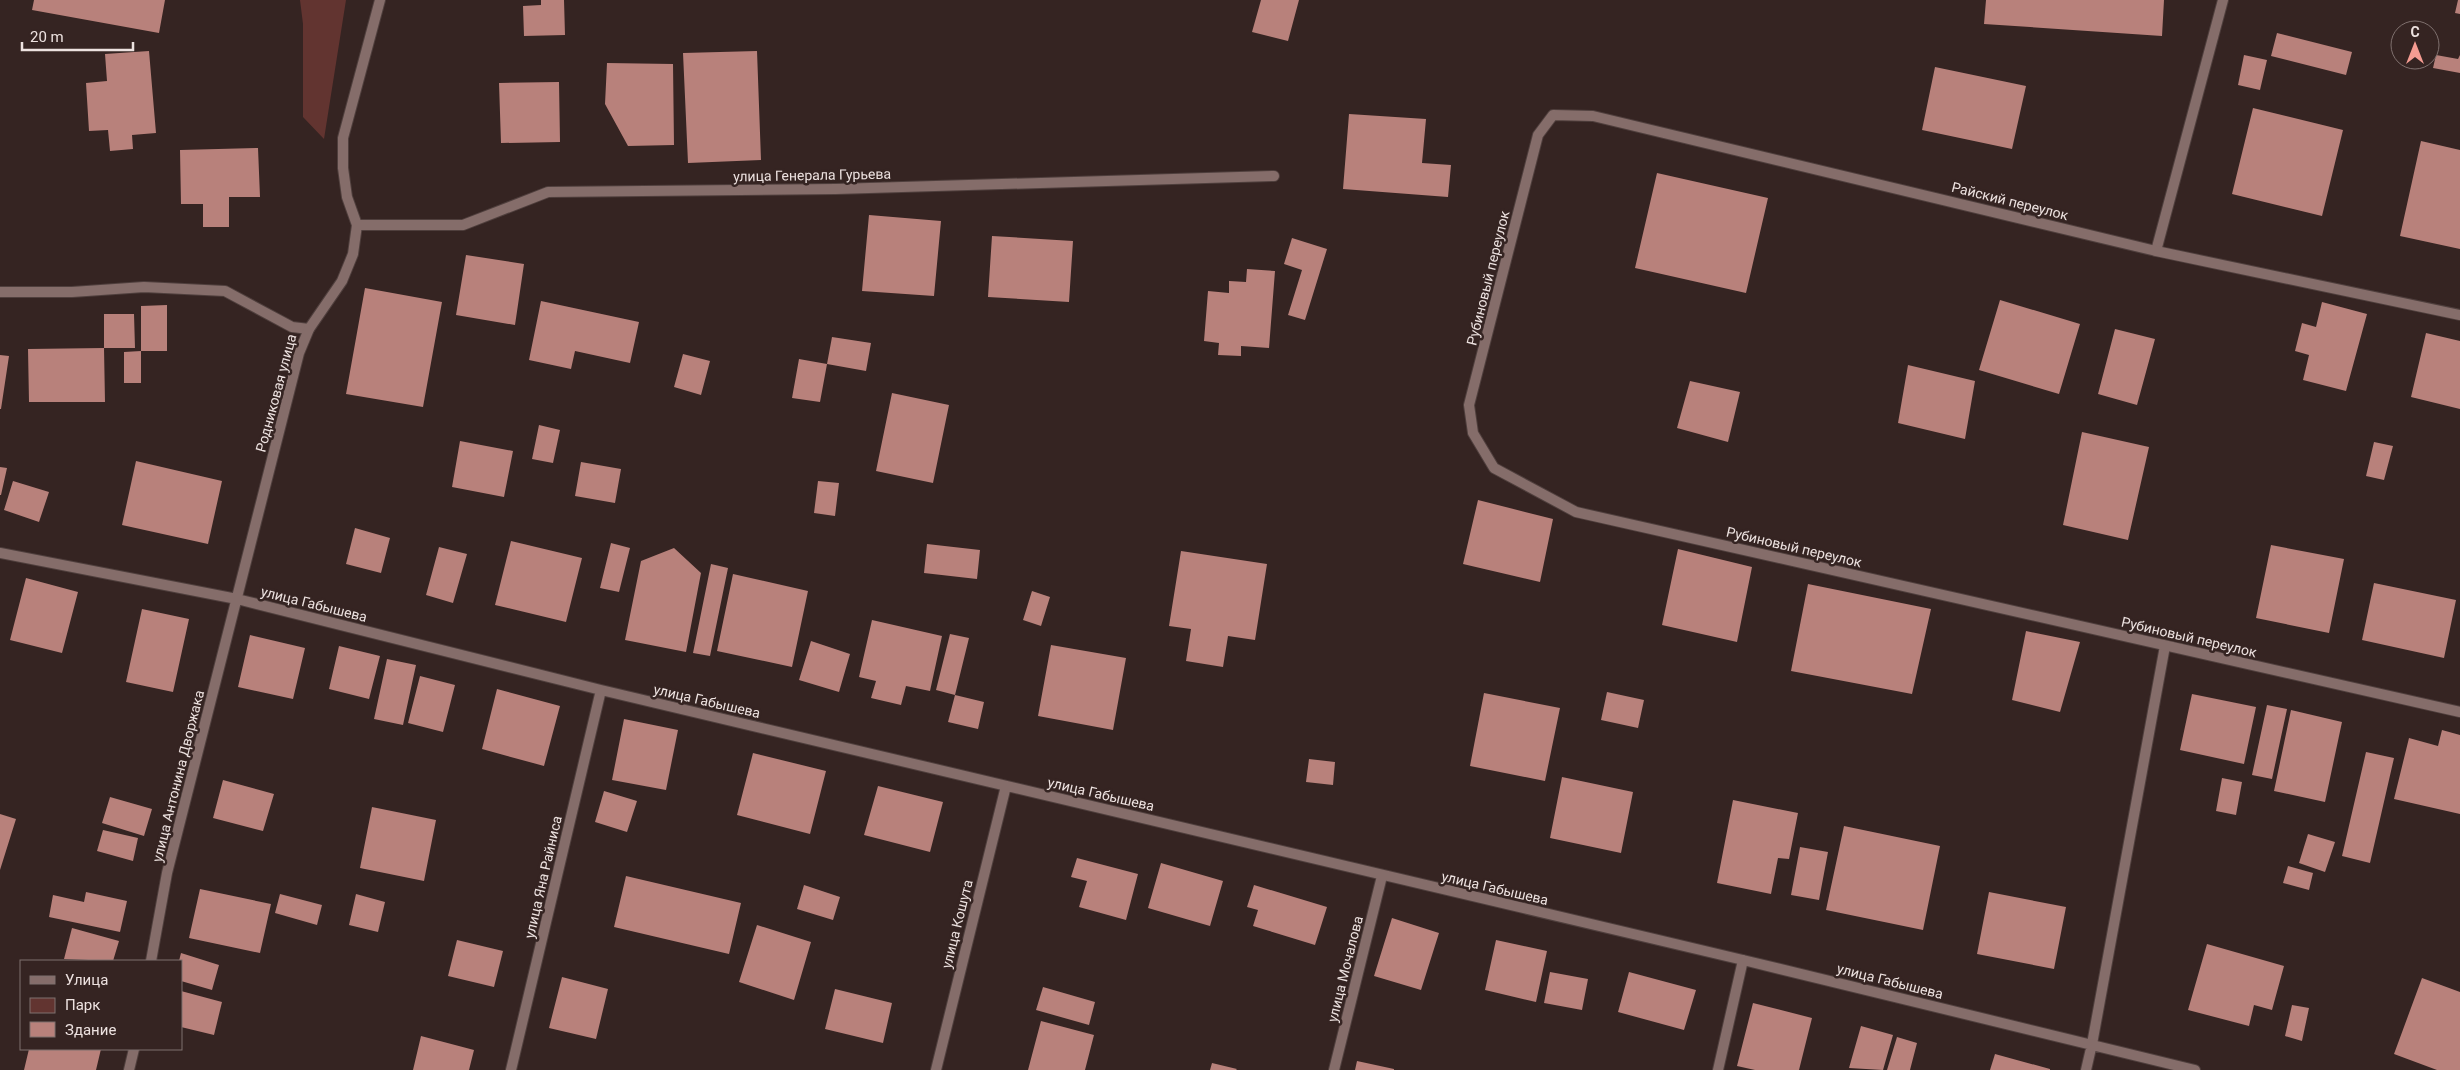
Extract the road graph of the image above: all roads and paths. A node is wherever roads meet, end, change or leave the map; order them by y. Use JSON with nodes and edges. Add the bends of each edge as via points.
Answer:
{"nodes":[{"id":1,"x":380,"y":0,"type":"edge"},
{"id":2,"x":2223,"y":0,"type":"edge"},
{"id":3,"x":1553,"y":115,"type":"joint"},
{"id":4,"x":1274,"y":176,"type":"dead end"},
{"id":5,"x":357,"y":225,"type":"junction"},
{"id":6,"x":2156,"y":251,"type":"junction"},
{"id":7,"x":0,"y":292,"type":"edge"},
{"id":8,"x":2460,"y":315,"type":"edge"},
{"id":9,"x":309,"y":329,"type":"junction"},
{"id":10,"x":0,"y":553,"type":"edge"},
{"id":11,"x":237,"y":599,"type":"junction"},
{"id":12,"x":2165,"y":646,"type":"junction"},
{"id":13,"x":601,"y":690,"type":"junction"},
{"id":14,"x":2460,"y":712,"type":"edge"},
{"id":15,"x":1006,"y":786,"type":"junction"},
{"id":16,"x":1382,"y":876,"type":"junction"},
{"id":17,"x":150,"y":960,"type":"edge"},
{"id":18,"x":1743,"y":960,"type":"junction"},
{"id":19,"x":2092,"y":1044,"type":"junction"},
{"id":20,"x":134,"y":1050,"type":"edge"},
{"id":21,"x":129,"y":1070,"type":"edge"},
{"id":22,"x":511,"y":1070,"type":"edge"},
{"id":23,"x":936,"y":1070,"type":"edge"},
{"id":24,"x":1334,"y":1070,"type":"edge"},
{"id":25,"x":1718,"y":1070,"type":"edge"},
{"id":26,"x":2086,"y":1070,"type":"edge"},
{"id":27,"x":2195,"y":1070,"type":"edge"}],
"edges":[{"from":1,"to":5,"type":"street","name":"Родниковая улица","via":[[343,138],[347,197]]},
{"from":2,"to":6,"type":"street"},
{"from":3,"to":6,"type":"street","name":"Райский переулок","via":[[1593,116]]},
{"from":3,"to":12,"type":"street","name":"Рубиновый переулок","via":[[1538,135],[1469,405],[1473,433],[1494,468],[1576,512]]},
{"from":4,"to":5,"type":"street","name":"улица Генерала Гурьева","via":[[836,189],[548,192],[463,225]]},
{"from":5,"to":9,"type":"street","name":"Родниковая улица","via":[[353,254],[342,281]]},
{"from":6,"to":8,"type":"street","name":"Райский переулок"},
{"from":7,"to":9,"type":"street","via":[[144,288],[225,290],[292,327]]},
{"from":9,"to":11,"type":"street","name":"Родниковая улица","via":[[299,353]]},
{"from":10,"to":11,"type":"street","name":"улица Габышева"},
{"from":11,"to":13,"type":"street","name":"улица Габышева"},
{"from":11,"to":17,"type":"street","name":"улица Антонина Дворжака","via":[[168,873]]},
{"from":12,"to":14,"type":"street","name":"Рубиновый переулок"},
{"from":12,"to":19,"type":"street"},
{"from":13,"to":15,"type":"street","name":"улица Габышева"},
{"from":13,"to":22,"type":"street","name":"улица Яна Райниса"},
{"from":15,"to":16,"type":"street","name":"улица Габышева"},
{"from":15,"to":23,"type":"street","name":"улица Кошута"},
{"from":16,"to":18,"type":"street","name":"улица Габышева"},
{"from":16,"to":24,"type":"street","name":"улица Мочалова"},
{"from":18,"to":19,"type":"street","name":"улица Габышева"},
{"from":18,"to":25,"type":"street"},
{"from":19,"to":26,"type":"street"},
{"from":19,"to":27,"type":"street","name":"улица Габышева"},
{"from":20,"to":21,"type":"street"}]}
